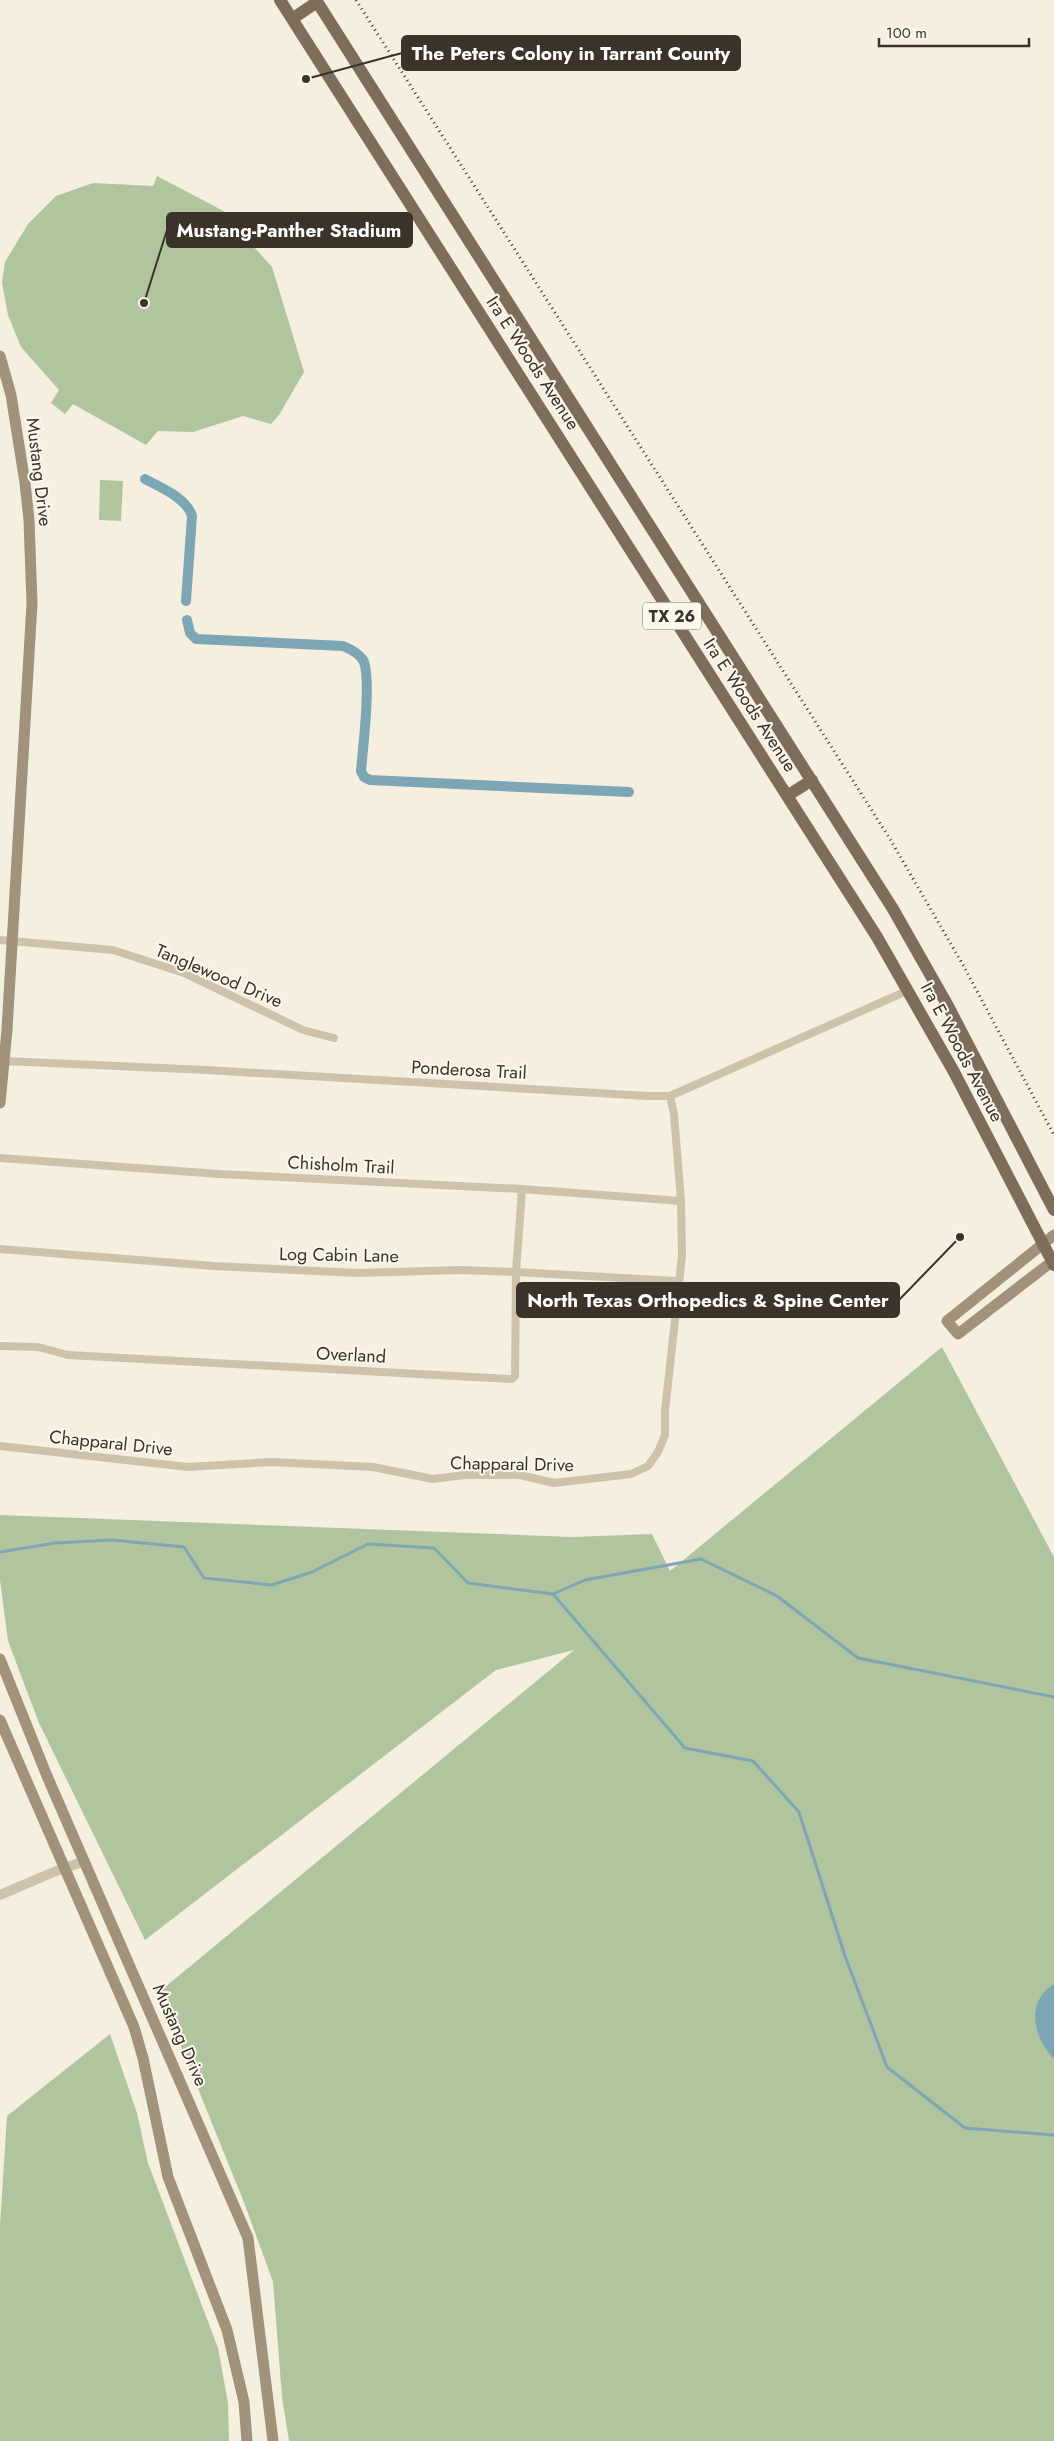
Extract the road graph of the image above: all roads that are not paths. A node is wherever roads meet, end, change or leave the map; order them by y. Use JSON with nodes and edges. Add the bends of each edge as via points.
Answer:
{"nodes":[{"id":1,"x":280,"y":0,"type":"edge"},
{"id":2,"x":317,"y":1,"type":"edge"},
{"id":3,"x":292,"y":19,"type":"junction"},
{"id":4,"x":0,"y":356,"type":"edge"},
{"id":5,"x":812,"y":780,"type":"junction"},
{"id":6,"x":787,"y":796,"type":"junction"},
{"id":7,"x":0,"y":940,"type":"edge"},
{"id":8,"x":13,"y":940,"type":"junction"},
{"id":9,"x":909,"y":990,"type":"junction"},
{"id":10,"x":334,"y":1038,"type":"dead end"},
{"id":11,"x":5,"y":1061,"type":"junction"},
{"id":12,"x":670,"y":1096,"type":"junction"},
{"id":13,"x":0,"y":1103,"type":"edge"},
{"id":14,"x":0,"y":1158,"type":"edge"},
{"id":15,"x":522,"y":1189,"type":"junction"},
{"id":16,"x":681,"y":1201,"type":"junction"},
{"id":17,"x":1054,"y":1210,"type":"edge"},
{"id":18,"x":1054,"y":1236,"type":"edge"},
{"id":19,"x":1042,"y":1244,"type":"junction"},
{"id":20,"x":0,"y":1249,"type":"edge"},
{"id":21,"x":1053,"y":1262,"type":"edge"},
{"id":22,"x":516,"y":1272,"type":"junction"},
{"id":23,"x":677,"y":1281,"type":"junction"},
{"id":24,"x":0,"y":1346,"type":"edge"},
{"id":25,"x":0,"y":1446,"type":"edge"},
{"id":26,"x":1,"y":1662,"type":"edge"},
{"id":27,"x":0,"y":1720,"type":"edge"},
{"id":28,"x":85,"y":1861,"type":"junction"},
{"id":29,"x":65,"y":1867,"type":"junction"},
{"id":30,"x":0,"y":1895,"type":"edge"},
{"id":31,"x":247,"y":2441,"type":"edge"},
{"id":32,"x":273,"y":2441,"type":"edge"}],
"edges":[{"from":1,"to":3,"type":"main road","name":"Ira E Woods Avenue","number":"TX 26"},
{"from":2,"to":3,"type":"main road"},
{"from":2,"to":5,"type":"main road","name":"Ira E Woods Avenue","number":"TX 26"},
{"from":3,"to":6,"type":"main road","name":"Ira E Woods Avenue","number":"TX 26"},
{"from":4,"to":8,"type":"main road","name":"Mustang Drive","via":[[11,395],[22,458],[30,520],[32,578]]},
{"from":5,"to":6,"type":"main road"},
{"from":5,"to":17,"type":"main road","name":"Ira E Woods Avenue","number":"TX 26","via":[[898,917]]},
{"from":6,"to":9,"type":"main road","name":"Ira E Woods Avenue","number":"TX 26"},
{"from":7,"to":8,"type":"street","name":"Tanglewood Drive"},
{"from":8,"to":10,"type":"street","name":"Tanglewood Drive","via":[[113,950],[184,973],[303,1030]]},
{"from":8,"to":11,"type":"main road","name":"Mustang Drive"},
{"from":9,"to":12,"type":"street","name":"Ponderosa Trail"},
{"from":9,"to":19,"type":"main road","name":"Ira E Woods Avenue","number":"TX 26"},
{"from":11,"to":12,"type":"street","name":"Ponderosa Trail"},
{"from":11,"to":13,"type":"main road","name":"Mustang Drive"},
{"from":12,"to":16,"type":"street","name":"Chapparal Drive"},
{"from":14,"to":15,"type":"street","name":"Chisholm Trail","via":[[219,1174]]},
{"from":15,"to":16,"type":"street","name":"Chisholm Trail"},
{"from":15,"to":22,"type":"street","name":"Overland"},
{"from":16,"to":23,"type":"street","name":"Chapparal Drive","via":[[682,1256]]},
{"from":18,"to":19,"type":"main road"},
{"from":19,"to":21,"type":"main road","name":"Ira E Woods Avenue","number":"TX 26"},
{"from":19,"to":21,"type":"main road","via":[[947,1321],[958,1334]]},
{"from":20,"to":22,"type":"street","name":"Log Cabin Lane","via":[[338,1272]]},
{"from":22,"to":23,"type":"street","name":"Log Cabin Lane"},
{"from":22,"to":24,"type":"street","name":"Overland","via":[[512,1378],[68,1355],[38,1347]]},
{"from":23,"to":25,"type":"street","name":"Chapparal Drive","via":[[664,1411],[665,1435],[648,1466],[631,1474],[554,1483],[520,1475],[432,1479],[373,1467],[272,1462],[188,1467]]},
{"from":26,"to":28,"type":"main road","name":"Mustang Drive"},
{"from":27,"to":29,"type":"main road"},
{"from":28,"to":29,"type":"street"},
{"from":28,"to":32,"type":"main road","name":"Mustang Drive","via":[[248,2238]]},
{"from":29,"to":30,"type":"street"},
{"from":29,"to":31,"type":"main road","via":[[134,2027],[168,2177],[227,2330],[244,2402]]}]}
